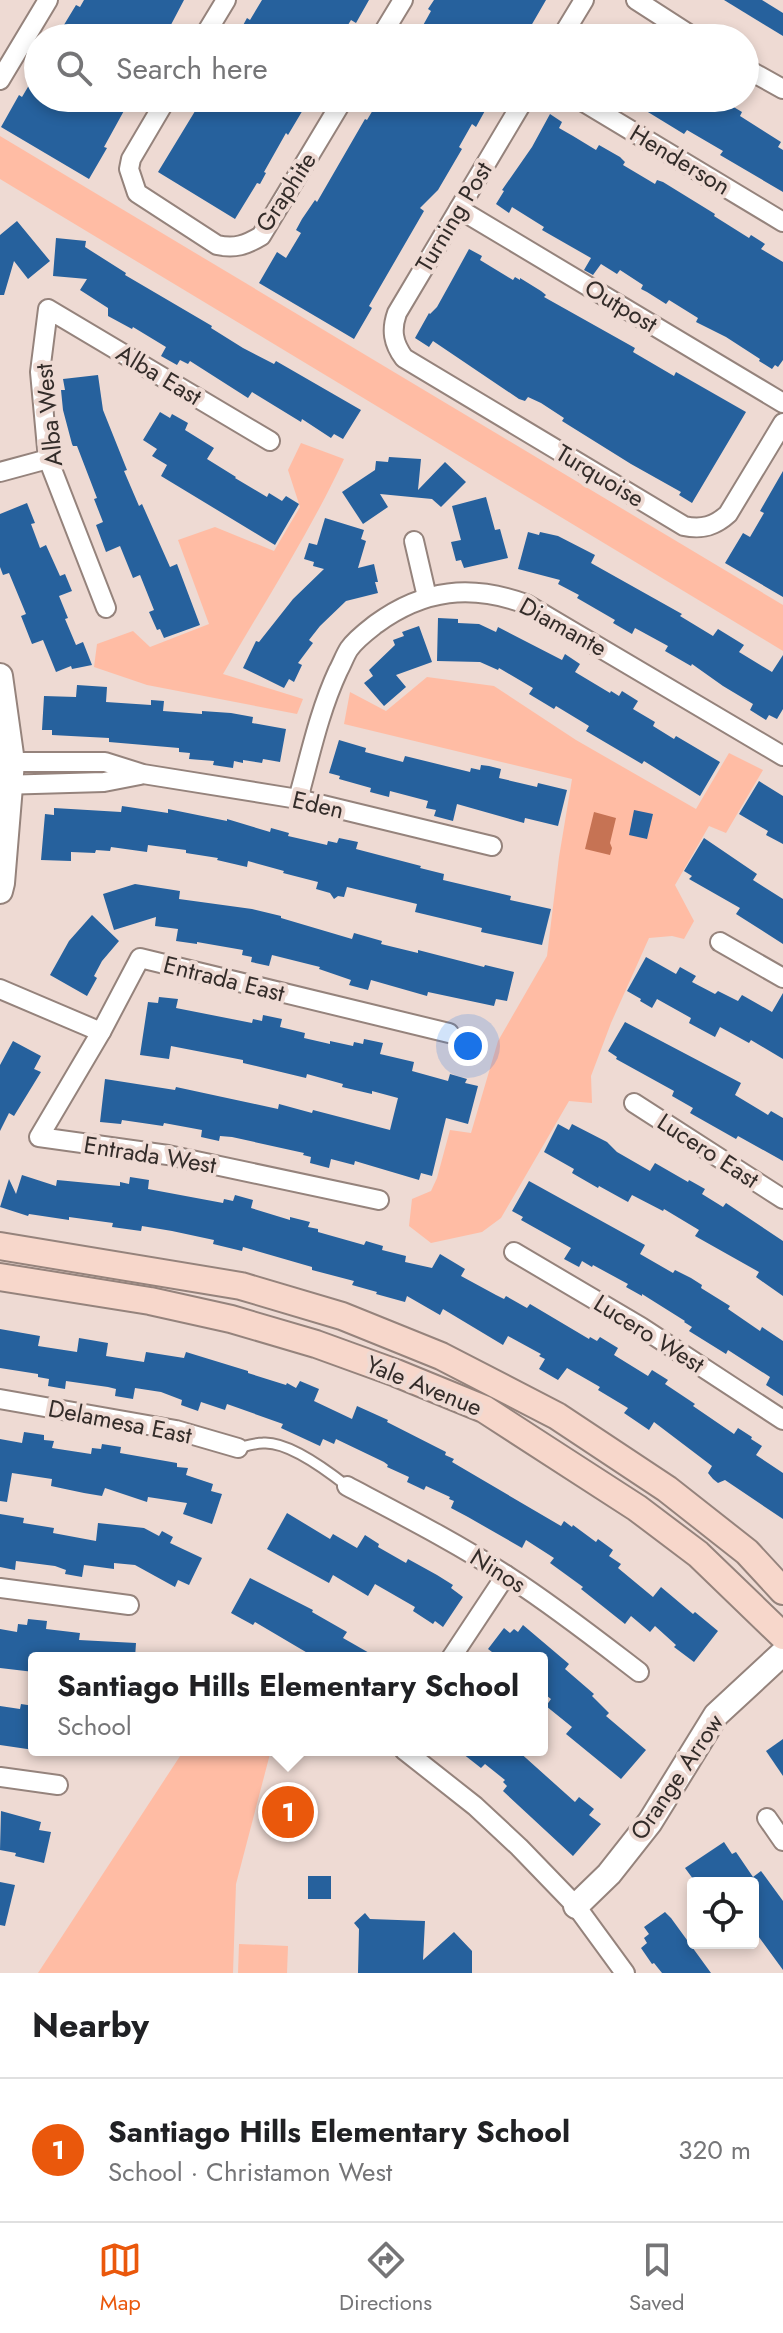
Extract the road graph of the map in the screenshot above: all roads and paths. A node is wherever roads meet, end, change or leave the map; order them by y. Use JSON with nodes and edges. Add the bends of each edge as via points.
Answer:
{"nodes":[{"id":1,"x":48,"y":0,"type":"edge"},
{"id":2,"x":226,"y":0,"type":"edge"},
{"id":3,"x":403,"y":0,"type":"edge"},
{"id":4,"x":584,"y":0,"type":"edge"},
{"id":5,"x":636,"y":0,"type":"edge"},
{"id":6,"x":34,"y":24,"type":"edge"},
{"id":7,"x":211,"y":24,"type":"edge"},
{"id":8,"x":388,"y":24,"type":"edge"},
{"id":9,"x":569,"y":24,"type":"edge"},
{"id":10,"x":673,"y":24,"type":"edge"},
{"id":11,"x":24,"y":40,"type":"edge"},
{"id":12,"x":759,"y":76,"type":"edge"},
{"id":13,"x":0,"y":80,"type":"edge"},
{"id":14,"x":783,"y":89,"type":"edge"},
{"id":15,"x":159,"y":112,"type":"edge"},
{"id":16,"x":336,"y":112,"type":"edge"},
{"id":17,"x":517,"y":112,"type":"edge"},
{"id":18,"x":600,"y":112,"type":"edge"},
{"id":19,"x":459,"y":209,"type":"junction"},
{"id":20,"x":783,"y":222,"type":"edge"},
{"id":21,"x":48,"y":309,"type":"joint"},
{"id":22,"x":394,"y":338,"type":"joint"},
{"id":23,"x":783,"y":403,"type":"edge"},
{"id":24,"x":783,"y":423,"type":"edge"},
{"id":25,"x":270,"y":441,"type":"dead end"},
{"id":26,"x":48,"y":459,"type":"junction"},
{"id":27,"x":0,"y":472,"type":"edge"},
{"id":28,"x":414,"y":541,"type":"dead end"},
{"id":29,"x":427,"y":597,"type":"junction"},
{"id":30,"x":106,"y":608,"type":"dead end"},
{"id":31,"x":0,"y":676,"type":"edge"},
{"id":32,"x":783,"y":756,"type":"edge"},
{"id":33,"x":6,"y":773,"type":"edge"},
{"id":34,"x":298,"y":799,"type":"junction"},
{"id":35,"x":492,"y":846,"type":"dead end"},
{"id":36,"x":0,"y":891,"type":"edge"},
{"id":37,"x":720,"y":942,"type":"dead end"},
{"id":38,"x":783,"y":978,"type":"edge"},
{"id":39,"x":0,"y":989,"type":"edge"},
{"id":40,"x":101,"y":1032,"type":"junction"},
{"id":41,"x":449,"y":1033,"type":"dead end"},
{"id":42,"x":634,"y":1103,"type":"dead end"},
{"id":43,"x":783,"y":1199,"type":"edge"},
{"id":44,"x":379,"y":1200,"type":"dead end"},
{"id":45,"x":0,"y":1246,"type":"edge"},
{"id":46,"x":514,"y":1252,"type":"dead end"},
{"id":47,"x":0,"y":1277,"type":"edge"},
{"id":48,"x":0,"y":1399,"type":"edge"},
{"id":49,"x":783,"y":1420,"type":"edge"},
{"id":50,"x":238,"y":1448,"type":"joint"},
{"id":51,"x":347,"y":1486,"type":"joint"},
{"id":52,"x":506,"y":1575,"type":"junction"},
{"id":53,"x":0,"y":1588,"type":"edge"},
{"id":54,"x":783,"y":1591,"type":"edge"},
{"id":55,"x":129,"y":1605,"type":"dead end"},
{"id":56,"x":783,"y":1636,"type":"edge"},
{"id":57,"x":455,"y":1652,"type":"edge"},
{"id":58,"x":783,"y":1653,"type":"edge"},
{"id":59,"x":639,"y":1672,"type":"dead end"},
{"id":60,"x":412,"y":1756,"type":"edge"},
{"id":61,"x":0,"y":1777,"type":"edge"},
{"id":62,"x":58,"y":1785,"type":"dead end"},
{"id":63,"x":767,"y":1818,"type":"dead end"},
{"id":64,"x":783,"y":1841,"type":"edge"},
{"id":65,"x":576,"y":1906,"type":"junction"},
{"id":66,"x":625,"y":1973,"type":"edge"}],
"edges":[{"from":1,"to":6,"type":"street"},
{"from":2,"to":7,"type":"street"},
{"from":3,"to":8,"type":"street"},
{"from":4,"to":9,"type":"street"},
{"from":5,"to":10,"type":"street"},
{"from":11,"to":13,"type":"street"},
{"from":12,"to":14,"type":"street"},
{"from":15,"to":16,"type":"street","name":"Graphite","via":[[131,159],[137,193],[217,245],[230,248],[261,236]]},
{"from":17,"to":19,"type":"street","name":"Turning Post"},
{"from":18,"to":20,"type":"street","name":"Henderson"},
{"from":19,"to":22,"type":"street","name":"Turning Post","via":[[397,313]]},
{"from":19,"to":23,"type":"street","name":"Outpost"},
{"from":21,"to":25,"type":"street","name":"Alba East"},
{"from":21,"to":26,"type":"street","name":"Alba West","via":[[40,372]]},
{"from":22,"to":24,"type":"street","name":"Turquoise","via":[[404,358],[684,526],[720,522],[728,514]]},
{"from":26,"to":27,"type":"street"},
{"from":26,"to":30,"type":"street","name":"Alba West"},
{"from":28,"to":29,"type":"street"},
{"from":29,"to":32,"type":"street","name":"Diamante","via":[[481,592],[526,604]]},
{"from":29,"to":34,"type":"street","name":"Diamante","via":[[401,606],[349,649],[324,702]]},
{"from":31,"to":33,"type":"street"},
{"from":33,"to":34,"type":"street","name":"Eden","via":[[105,762],[143,774]]},
{"from":33,"to":36,"type":"street"},
{"from":34,"to":35,"type":"street","name":"Eden"},
{"from":37,"to":38,"type":"street"},
{"from":39,"to":40,"type":"street"},
{"from":40,"to":41,"type":"street","name":"Entrada East","via":[[140,958]]},
{"from":40,"to":44,"type":"street","name":"Entrada West","via":[[39,1137],[168,1155]]},
{"from":42,"to":43,"type":"street","name":"Lucero East"},
{"from":45,"to":54,"type":"main road","name":"Yale Avenue","via":[[241,1286],[342,1316],[441,1356],[557,1416],[667,1489],[747,1552]]},
{"from":46,"to":49,"type":"street","name":"Lucero West"},
{"from":47,"to":56,"type":"main road","name":"Yale Avenue","via":[[231,1319],[316,1344],[484,1409],[662,1526]]},
{"from":48,"to":50,"type":"street","name":"Delamesa East","via":[[176,1430]]},
{"from":50,"to":51,"type":"lane","via":[[266,1442],[296,1452]]},
{"from":51,"to":52,"type":"street","name":"Ninos"},
{"from":52,"to":57,"type":"street"},
{"from":52,"to":59,"type":"street","name":"Ninos"},
{"from":53,"to":55,"type":"street"},
{"from":58,"to":65,"type":"street","name":"Orange Arrow","via":[[716,1715],[650,1822]]},
{"from":60,"to":65,"type":"street","via":[[475,1806]]},
{"from":61,"to":62,"type":"street"},
{"from":63,"to":64,"type":"street"},
{"from":65,"to":66,"type":"street"}]}
